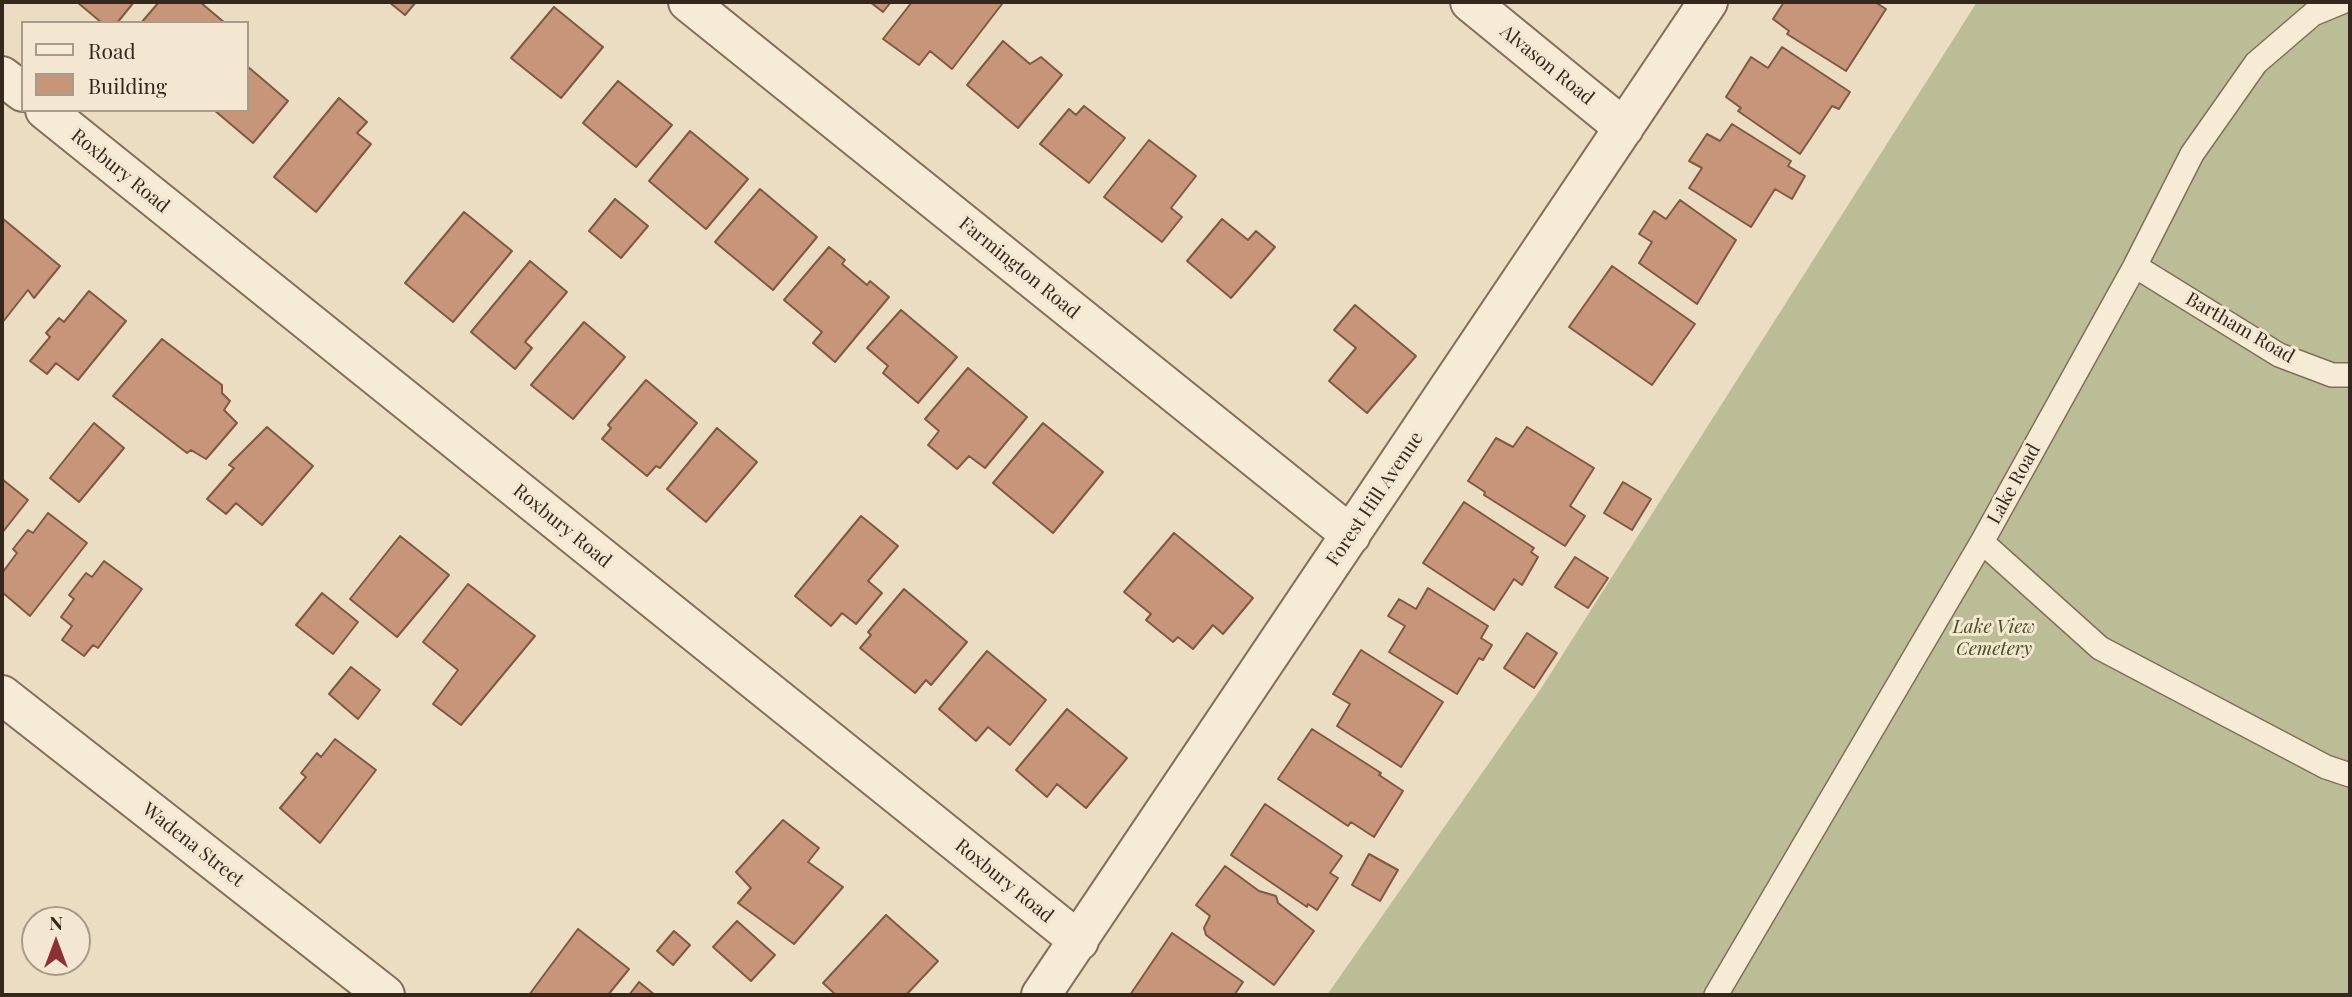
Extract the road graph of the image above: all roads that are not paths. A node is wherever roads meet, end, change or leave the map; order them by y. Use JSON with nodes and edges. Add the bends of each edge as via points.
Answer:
{"nodes":[{"id":1,"x":688,"y":2,"type":"edge"},
{"id":2,"x":1469,"y":2,"type":"edge"},
{"id":3,"x":1708,"y":2,"type":"edge"},
{"id":4,"x":2342,"y":2,"type":"edge"},
{"id":5,"x":2,"y":75,"type":"edge"},
{"id":6,"x":21,"y":90,"type":"edge"},
{"id":7,"x":47,"y":112,"type":"edge"},
{"id":8,"x":1624,"y":128,"type":"junction"},
{"id":9,"x":2135,"y":265,"type":"junction"},
{"id":10,"x":2350,"y":375,"type":"edge"},
{"id":11,"x":1351,"y":534,"type":"junction"},
{"id":12,"x":1982,"y":542,"type":"junction"},
{"id":13,"x":2,"y":695,"type":"edge"},
{"id":14,"x":2350,"y":775,"type":"edge"},
{"id":15,"x":1079,"y":941,"type":"junction"},
{"id":16,"x":385,"y":995,"type":"edge"},
{"id":17,"x":1041,"y":995,"type":"edge"},
{"id":18,"x":1716,"y":995,"type":"edge"}],
"edges":[{"from":1,"to":11,"type":"street","name":"Farmington Road"},
{"from":2,"to":8,"type":"street","name":"Alvason Road"},
{"from":3,"to":8,"type":"street","name":"Forest Hill Avenue"},
{"from":4,"to":9,"type":"lane","name":"Lake Road","via":[[2313,14],[2256,63],[2192,154]]},
{"from":5,"to":6,"type":"street"},
{"from":7,"to":15,"type":"street","name":"Roxbury Road"},
{"from":8,"to":11,"type":"street","name":"Forest Hill Avenue"},
{"from":9,"to":10,"type":"lane","name":"Bartham Road","via":[[2279,355],[2332,374]]},
{"from":9,"to":12,"type":"lane","name":"Lake Road"},
{"from":11,"to":15,"type":"street","name":"Forest Hill Avenue"},
{"from":12,"to":14,"type":"lane","via":[[2099,648],[2326,767]]},
{"from":12,"to":18,"type":"lane","name":"Lake Road"},
{"from":13,"to":16,"type":"street","name":"Wadena Street"},
{"from":15,"to":17,"type":"street","name":"Forest Hill Avenue"}]}
